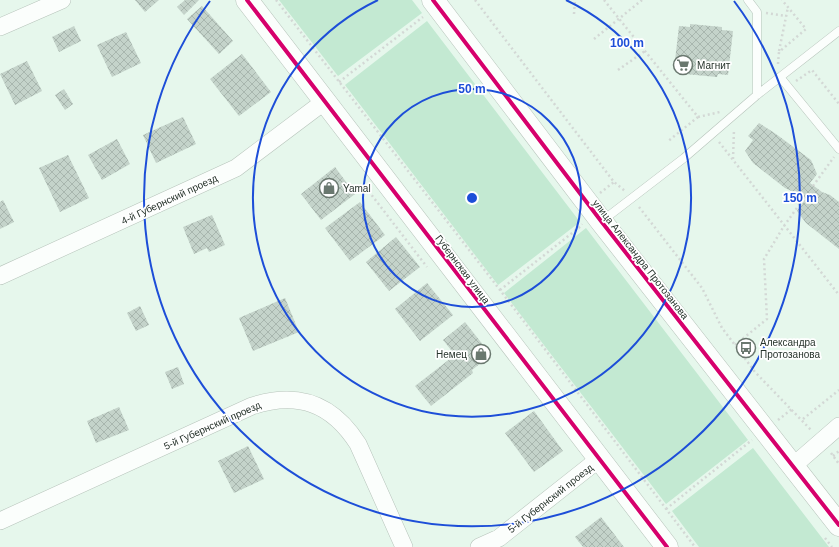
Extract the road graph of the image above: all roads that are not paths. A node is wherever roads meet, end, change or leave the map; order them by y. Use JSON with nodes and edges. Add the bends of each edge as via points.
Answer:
{"nodes":[{"id":1,"x":62,"y":0,"type":"edge"},
{"id":2,"x":748,"y":0,"type":"edge"},
{"id":3,"x":436,"y":3,"type":"edge"},
{"id":4,"x":254,"y":4,"type":"edge"},
{"id":5,"x":0,"y":27,"type":"edge"},
{"id":6,"x":839,"y":31,"type":"edge"},
{"id":7,"x":780,"y":77,"type":"junction"},
{"id":8,"x":757,"y":95,"type":"junction"},
{"id":9,"x":325,"y":101,"type":"junction"},
{"id":10,"x":837,"y":153,"type":"edge"},
{"id":11,"x":601,"y":221,"type":"junction"},
{"id":12,"x":0,"y":276,"type":"edge"},
{"id":13,"x":839,"y":426,"type":"edge"},
{"id":14,"x":599,"y":459,"type":"junction"},
{"id":15,"x":793,"y":466,"type":"junction"},
{"id":16,"x":0,"y":521,"type":"edge"},
{"id":17,"x":839,"y":525,"type":"edge"},
{"id":18,"x":404,"y":547,"type":"edge"},
{"id":19,"x":479,"y":547,"type":"edge"},
{"id":20,"x":667,"y":547,"type":"edge"}],
"edges":[{"from":1,"to":5,"type":"street"},
{"from":2,"to":8,"type":"lane","via":[[758,12]]},
{"from":3,"to":11,"type":"street","name":"улица Александра Протозанова"},
{"from":4,"to":9,"type":"street","name":"Губернская улица"},
{"from":6,"to":7,"type":"lane"},
{"from":7,"to":8,"type":"lane"},
{"from":7,"to":10,"type":"lane"},
{"from":8,"to":11,"type":"lane","via":[[684,158]]},
{"from":9,"to":12,"type":"street","name":"4-й Губернский проезд","via":[[236,168]]},
{"from":9,"to":14,"type":"street","name":"Губернская улица"},
{"from":11,"to":15,"type":"street","name":"улица Александра Протозанова"},
{"from":13,"to":15,"type":"street"},
{"from":14,"to":19,"type":"street","name":"5-й Губернский проезд","via":[[499,538]]},
{"from":14,"to":20,"type":"street","name":"Губернская улица"},
{"from":15,"to":17,"type":"street","name":"улица Александра Протозанова"},
{"from":16,"to":18,"type":"street","name":"5-й Губернский проезд","via":[[252,406],[282,399],[298,400],[327,411],[350,431]]}]}
